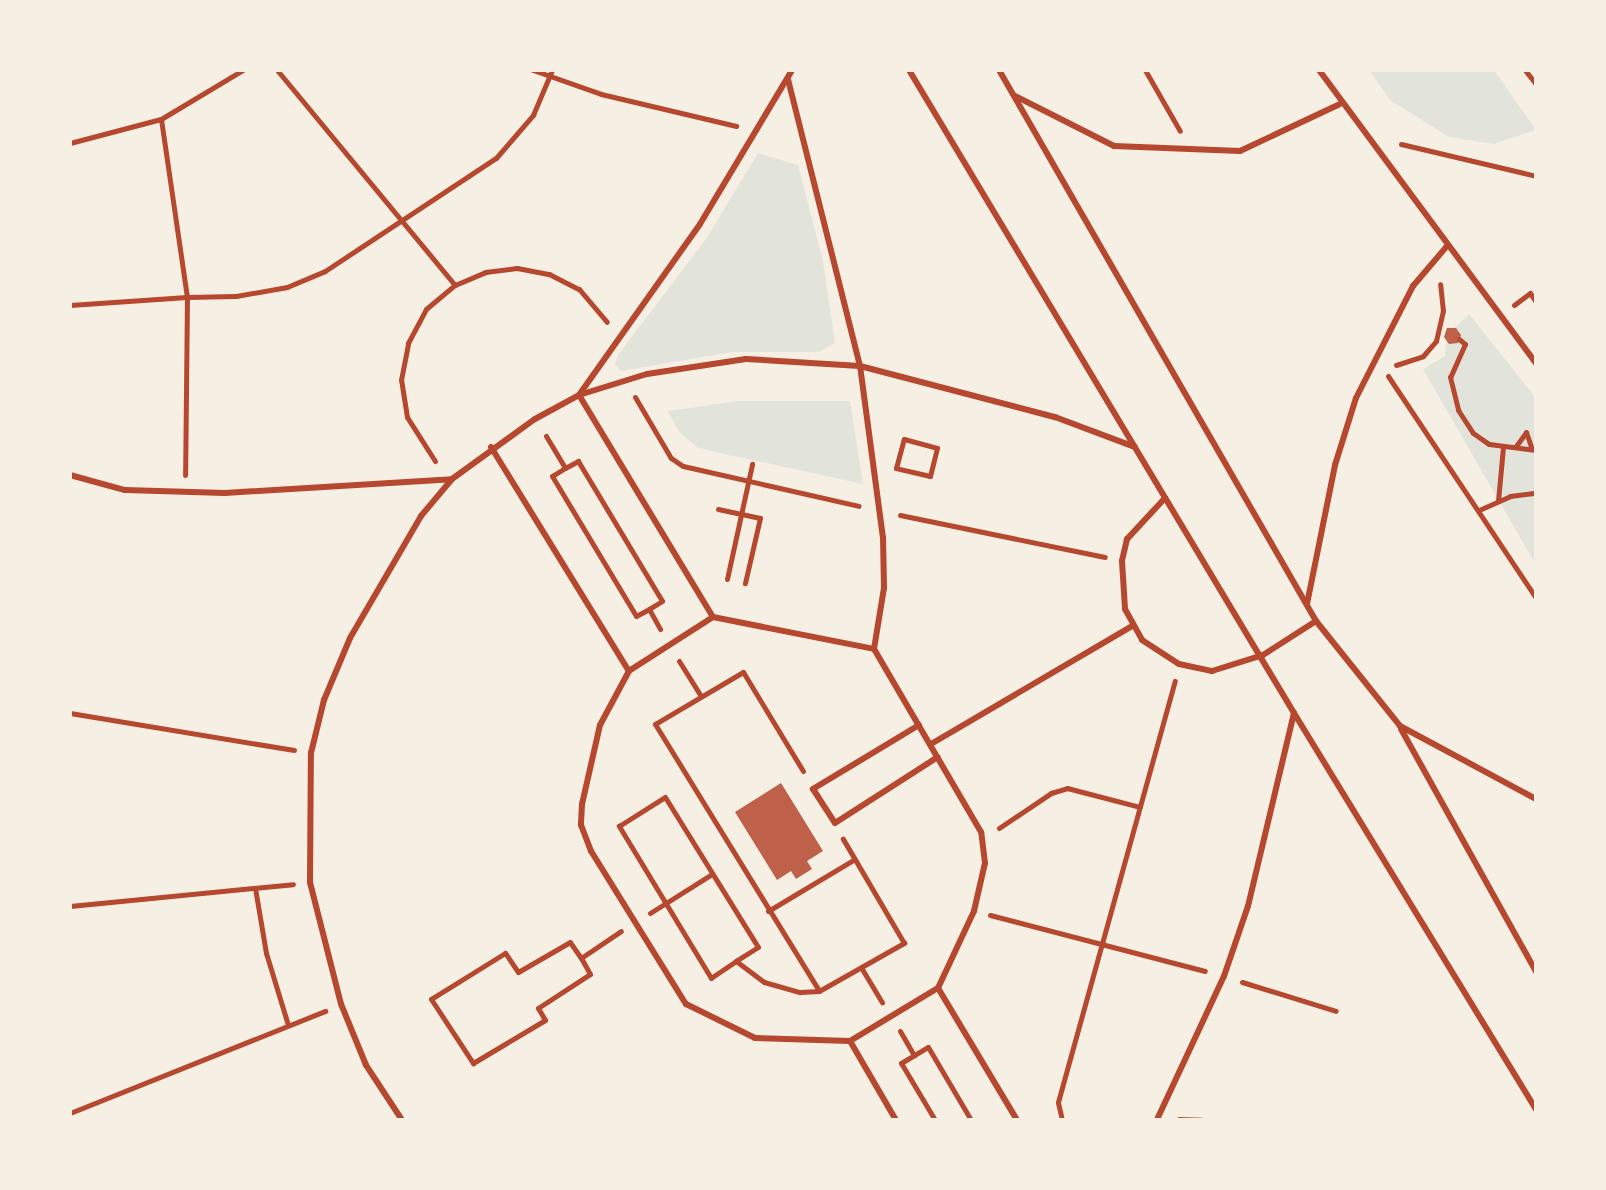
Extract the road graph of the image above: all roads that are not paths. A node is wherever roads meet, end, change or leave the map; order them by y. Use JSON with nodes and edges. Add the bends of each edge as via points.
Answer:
{"nodes":[{"id":1,"x":792,"y":70,"type":"edge"},
{"id":2,"x":909,"y":70,"type":"edge"},
{"id":3,"x":999,"y":70,"type":"edge"},
{"id":4,"x":1319,"y":70,"type":"edge"},
{"id":5,"x":788,"y":80,"type":"junction"},
{"id":6,"x":1015,"y":96,"type":"junction"},
{"id":7,"x":1340,"y":104,"type":"junction"},
{"id":8,"x":1447,"y":246,"type":"junction"},
{"id":9,"x":1536,"y":363,"type":"edge"},
{"id":10,"x":860,"y":366,"type":"junction"},
{"id":11,"x":579,"y":395,"type":"junction"},
{"id":12,"x":491,"y":447,"type":"junction"},
{"id":13,"x":1135,"y":447,"type":"junction"},
{"id":14,"x":70,"y":475,"type":"edge"},
{"id":15,"x":452,"y":479,"type":"junction"},
{"id":16,"x":1165,"y":498,"type":"junction"},
{"id":17,"x":1307,"y":604,"type":"junction"},
{"id":18,"x":713,"y":617,"type":"junction"},
{"id":19,"x":1316,"y":621,"type":"junction"},
{"id":20,"x":1132,"y":626,"type":"junction"},
{"id":21,"x":874,"y":649,"type":"junction"},
{"id":22,"x":1263,"y":655,"type":"junction"},
{"id":23,"x":629,"y":671,"type":"junction"},
{"id":24,"x":1294,"y":713,"type":"junction"},
{"id":25,"x":919,"y":725,"type":"junction"},
{"id":26,"x":1400,"y":726,"type":"junction"},
{"id":27,"x":931,"y":744,"type":"junction"},
{"id":28,"x":938,"y":757,"type":"junction"},
{"id":29,"x":1536,"y":799,"type":"edge"},
{"id":30,"x":1536,"y":972,"type":"edge"},
{"id":31,"x":938,"y":988,"type":"junction"},
{"id":32,"x":850,"y":1041,"type":"junction"},
{"id":33,"x":1536,"y":1109,"type":"edge"},
{"id":34,"x":402,"y":1120,"type":"edge"},
{"id":35,"x":896,"y":1120,"type":"edge"},
{"id":36,"x":1017,"y":1120,"type":"edge"},
{"id":37,"x":1157,"y":1120,"type":"edge"}],
"edges":[{"from":1,"to":5,"type":"lane"},
{"from":2,"to":13,"type":"lane"},
{"from":3,"to":6,"type":"lane"},
{"from":4,"to":7,"type":"lane"},
{"from":5,"to":10,"type":"lane"},
{"from":5,"to":11,"type":"lane"},
{"from":6,"to":7,"type":"lane","via":[[1114,146],[1240,151]]},
{"from":6,"to":17,"type":"lane"},
{"from":7,"to":8,"type":"lane"},
{"from":8,"to":9,"type":"lane"},
{"from":8,"to":17,"type":"lane","via":[[1413,286],[1335,465]]},
{"from":10,"to":11,"type":"lane","via":[[746,359],[647,374]]},
{"from":10,"to":13,"type":"lane","via":[[1055,417]]},
{"from":10,"to":21,"type":"lane","via":[[883,538],[884,588]]},
{"from":11,"to":12,"type":"lane"},
{"from":11,"to":18,"type":"lane"},
{"from":12,"to":15,"type":"lane"},
{"from":12,"to":23,"type":"lane"},
{"from":13,"to":16,"type":"lane"},
{"from":14,"to":15,"type":"lane","via":[[125,490],[185,492],[299,491]]},
{"from":15,"to":34,"type":"lane","via":[[395,554],[350,638],[324,700],[311,753],[310,882],[341,1004],[366,1065]]},
{"from":16,"to":20,"type":"lane","via":[[1127,539],[1120,591]]},
{"from":16,"to":22,"type":"lane"},
{"from":17,"to":19,"type":"lane"},
{"from":18,"to":21,"type":"lane"},
{"from":18,"to":23,"type":"lane"},
{"from":19,"to":22,"type":"lane"},
{"from":19,"to":26,"type":"lane"},
{"from":20,"to":22,"type":"lane","via":[[1142,640],[1179,664],[1212,671]]},
{"from":20,"to":27,"type":"lane"},
{"from":21,"to":25,"type":"lane"},
{"from":22,"to":24,"type":"lane"},
{"from":23,"to":32,"type":"lane","via":[[600,725],[581,825],[591,851],[698,1014],[755,1038]]},
{"from":24,"to":33,"type":"lane"},
{"from":24,"to":37,"type":"lane","via":[[1248,906],[1224,976]]},
{"from":25,"to":27,"type":"lane"},
{"from":25,"to":28,"type":"lane","via":[[813,789],[835,823]]},
{"from":26,"to":29,"type":"lane"},
{"from":26,"to":30,"type":"lane"},
{"from":27,"to":28,"type":"lane"},
{"from":28,"to":31,"type":"lane","via":[[983,839],[985,863],[974,911]]},
{"from":31,"to":32,"type":"lane"},
{"from":31,"to":36,"type":"lane"},
{"from":32,"to":35,"type":"lane"}]}
